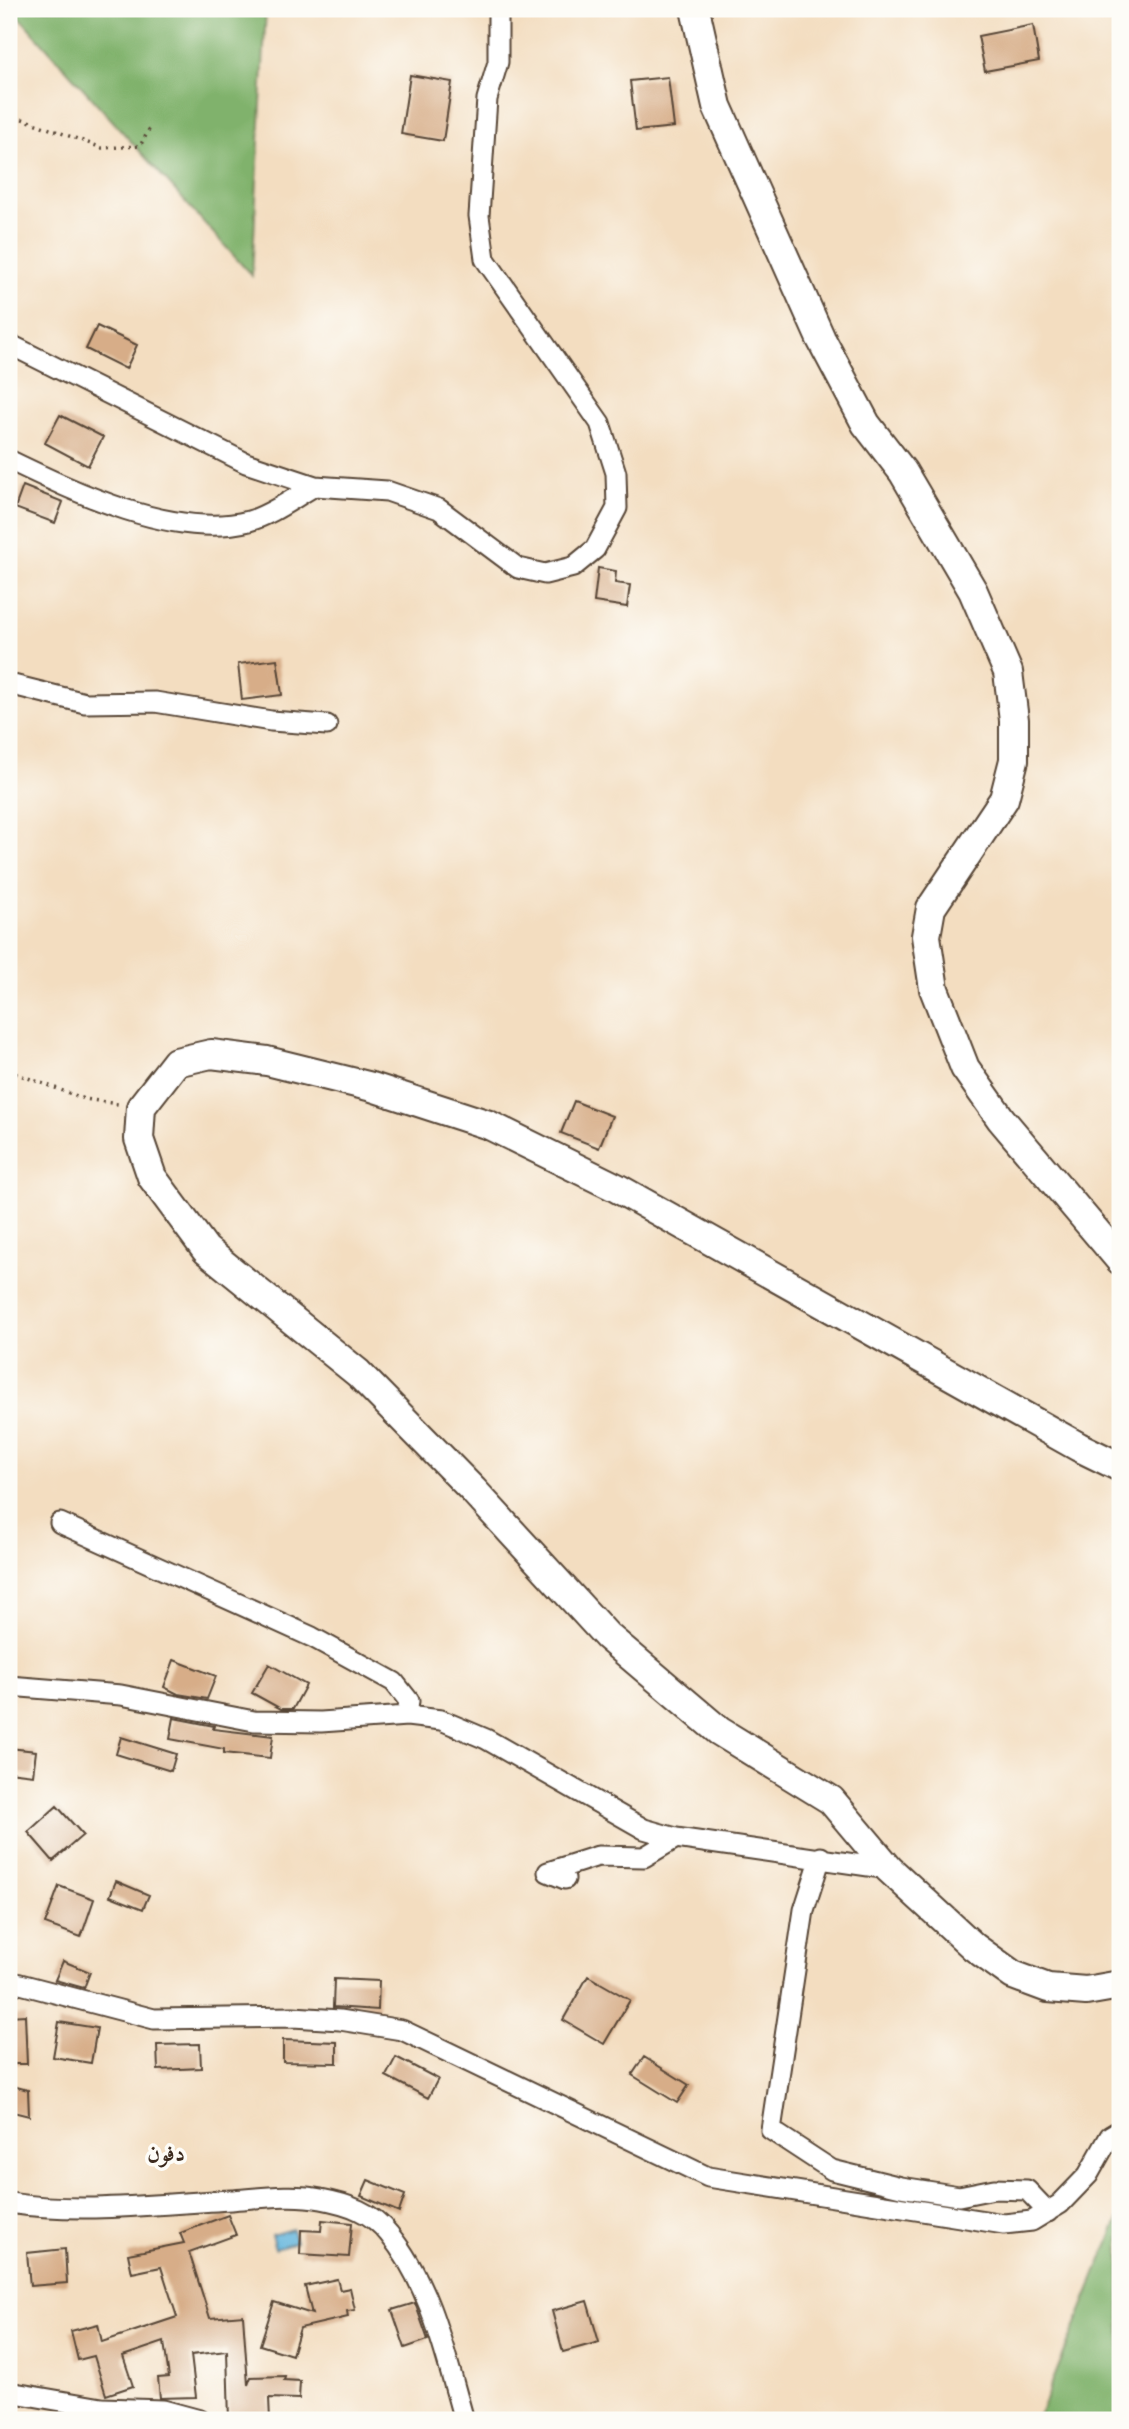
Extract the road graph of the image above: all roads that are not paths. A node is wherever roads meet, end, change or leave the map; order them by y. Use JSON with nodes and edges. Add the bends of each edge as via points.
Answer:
{"nodes":[{"id":1,"x":498,"y":9,"type":"edge"},
{"id":2,"x":695,"y":9,"type":"edge"},
{"id":3,"x":9,"y":344,"type":"edge"},
{"id":4,"x":9,"y":460,"type":"edge"},
{"id":5,"x":315,"y":486,"type":"junction"},
{"id":6,"x":9,"y":684,"type":"edge"},
{"id":7,"x":327,"y":725,"type":"dead end"},
{"id":8,"x":1120,"y":1260,"type":"edge"},
{"id":9,"x":1120,"y":1467,"type":"edge"},
{"id":10,"x":60,"y":1523,"type":"dead end"},
{"id":11,"x":9,"y":1686,"type":"edge"},
{"id":12,"x":407,"y":1716,"type":"junction"},
{"id":13,"x":676,"y":1838,"type":"junction"},
{"id":14,"x":821,"y":1857,"type":"junction"},
{"id":15,"x":889,"y":1868,"type":"junction"},
{"id":16,"x":565,"y":1880,"type":"dead end"},
{"id":17,"x":9,"y":1982,"type":"edge"},
{"id":18,"x":1120,"y":1985,"type":"edge"},
{"id":19,"x":1120,"y":2130,"type":"edge"},
{"id":20,"x":9,"y":2203,"type":"edge"},
{"id":21,"x":1048,"y":2212,"type":"junction"},
{"id":22,"x":9,"y":2392,"type":"edge"},
{"id":23,"x":200,"y":2420,"type":"edge"},
{"id":24,"x":464,"y":2420,"type":"edge"}],
"edges":[{"from":1,"to":5,"type":"street","via":[[498,62],[487,99],[479,216],[485,258],[600,423],[616,473],[617,508],[595,549],[573,567],[545,575],[518,568],[439,509],[387,491]]},
{"from":2,"to":8,"type":"street","via":[[717,106],[794,281],[866,424],[903,472],[973,591],[1008,672],[1014,760],[1004,799],[931,908],[926,936],[934,989],[972,1078]]},
{"from":3,"to":5,"type":"street","via":[[246,463]]},
{"from":4,"to":5,"type":"street","via":[[107,502],[160,519],[209,526],[250,520]]},
{"from":6,"to":7,"type":"street","via":[[85,704],[155,702]]},
{"from":9,"to":15,"type":"street","via":[[617,1188],[489,1125],[372,1087],[267,1061],[211,1054],[176,1062],[141,1107],[139,1139],[152,1177],[206,1250],[358,1373],[607,1636],[719,1731],[831,1800]]},
{"from":10,"to":12,"type":"street","via":[[312,1637],[394,1682],[409,1701]]},
{"from":11,"to":12,"type":"street","via":[[121,1695],[254,1721]]},
{"from":12,"to":13,"type":"street","via":[[441,1720],[486,1739],[643,1829]]},
{"from":13,"to":14,"type":"street"},
{"from":13,"to":16,"type":"street","via":[[644,1857],[598,1856],[548,1871]]},
{"from":14,"to":15,"type":"street"},
{"from":14,"to":21,"type":"street","via":[[804,1910],[771,2130],[832,2170],[959,2196],[994,2189],[1027,2190]]},
{"from":15,"to":18,"type":"street","via":[[974,1947],[1013,1975],[1048,1988],[1086,1991]]},
{"from":17,"to":21,"type":"street","via":[[154,2019],[293,2017],[402,2030],[708,2177],[1004,2224],[1032,2221]]},
{"from":19,"to":21,"type":"street","via":[[1110,2136],[1088,2175]]},
{"from":20,"to":24,"type":"street","via":[[52,2209],[318,2198],[359,2208],[388,2233],[412,2267]]},
{"from":22,"to":23,"type":"street","via":[[102,2408],[163,2410]]}]}
